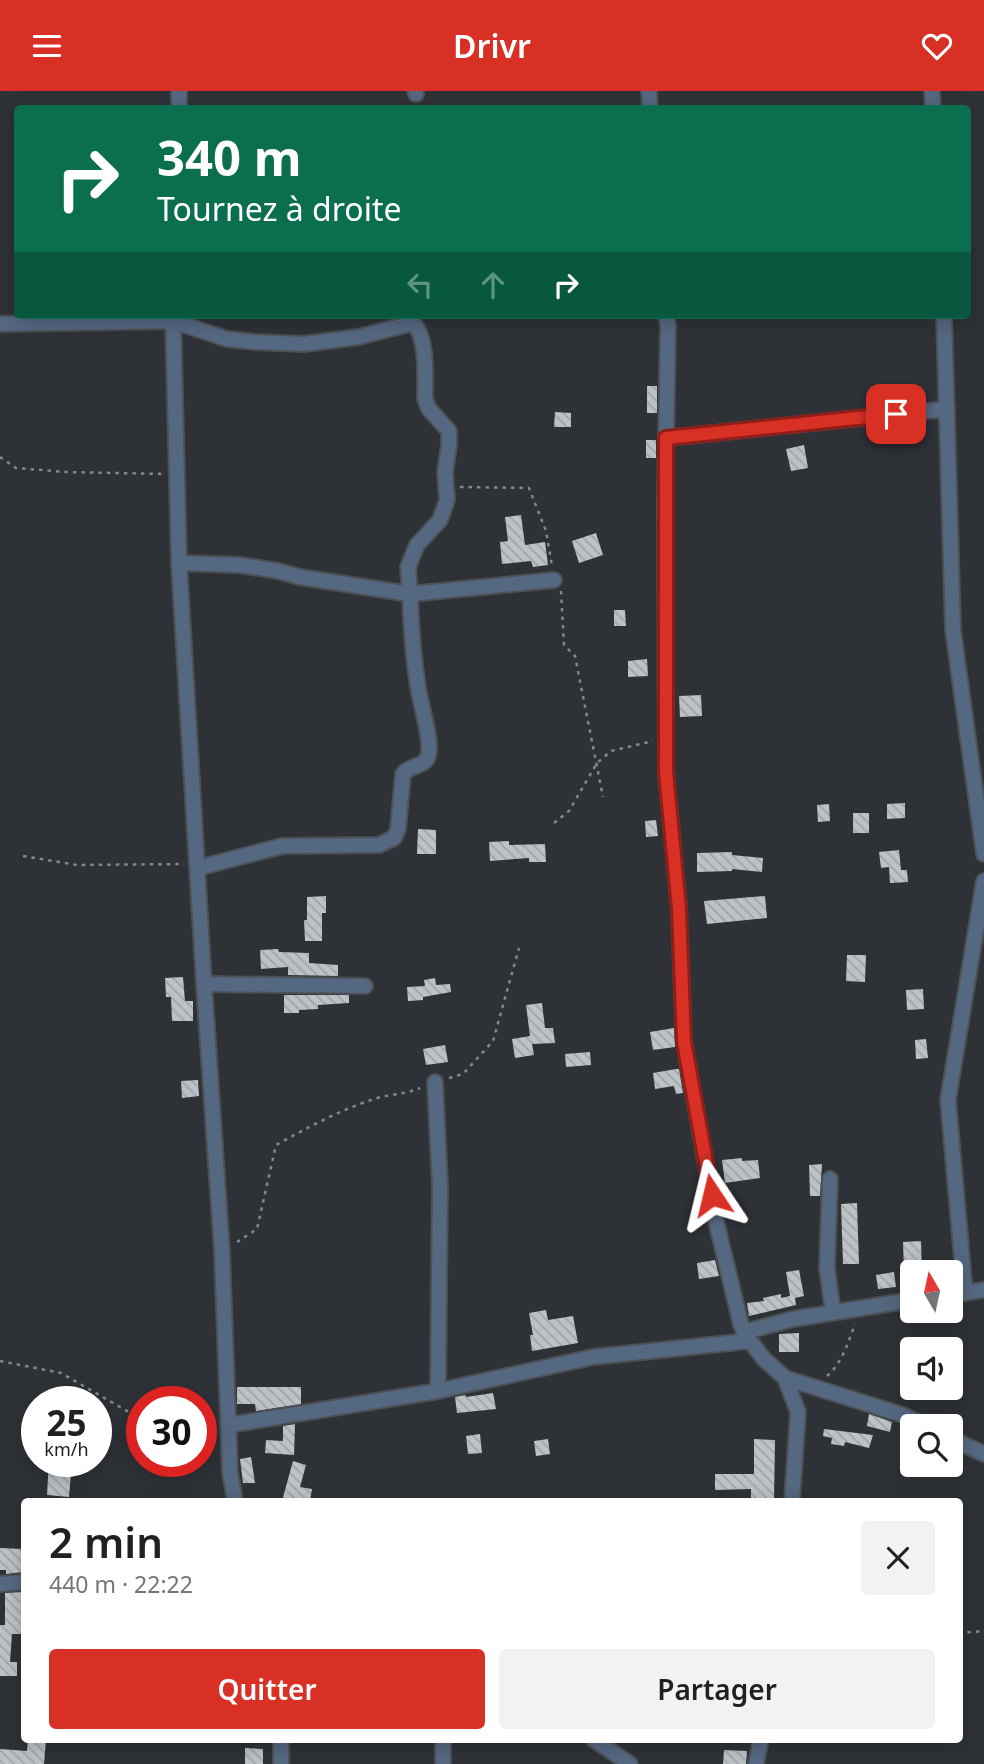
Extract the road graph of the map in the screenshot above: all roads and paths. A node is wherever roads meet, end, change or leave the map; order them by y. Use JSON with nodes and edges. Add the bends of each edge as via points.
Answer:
{"nodes":[{"id":1,"x":144,"y":319,"type":"edge"},
{"id":2,"x":173,"y":319,"type":"edge"},
{"id":3,"x":176,"y":319,"type":"edge"},
{"id":4,"x":667,"y":319,"type":"edge"},
{"id":5,"x":944,"y":319,"type":"edge"},
{"id":6,"x":0,"y":324,"type":"edge"},
{"id":7,"x":947,"y":409,"type":"junction"},
{"id":8,"x":666,"y":438,"type":"junction"},
{"id":9,"x":0,"y":457,"type":"edge"},
{"id":10,"x":177,"y":474,"type":"junction"},
{"id":11,"x":446,"y":487,"type":"junction"},
{"id":12,"x":179,"y":563,"type":"junction"},
{"id":13,"x":554,"y":580,"type":"junction"},
{"id":14,"x":410,"y":594,"type":"junction"},
{"id":15,"x":666,"y":737,"type":"junction"},
{"id":16,"x":597,"y":762,"type":"junction"},
{"id":17,"x":603,"y":797,"type":"dead end"},
{"id":18,"x":554,"y":823,"type":"dead end"},
{"id":19,"x":984,"y":854,"type":"edge"},
{"id":20,"x":23,"y":856,"type":"dead end"},
{"id":21,"x":198,"y":866,"type":"junction"},
{"id":22,"x":984,"y":881,"type":"edge"},
{"id":23,"x":519,"y":948,"type":"dead end"},
{"id":24,"x":204,"y":984,"type":"junction"},
{"id":25,"x":365,"y":986,"type":"dead end"},
{"id":26,"x":435,"y":1082,"type":"junction"},
{"id":27,"x":830,"y":1179,"type":"dead end"},
{"id":28,"x":222,"y":1252,"type":"junction"},
{"id":29,"x":956,"y":1260,"type":"edge"},
{"id":30,"x":984,"y":1290,"type":"edge"},
{"id":31,"x":963,"y":1293,"type":"edge"},
{"id":32,"x":900,"y":1302,"type":"edge"},
{"id":33,"x":862,"y":1307,"type":"junction"},
{"id":34,"x":833,"y":1312,"type":"junction"},
{"id":35,"x":746,"y":1337,"type":"junction"},
{"id":36,"x":0,"y":1361,"type":"edge"},
{"id":37,"x":785,"y":1378,"type":"junction"},
{"id":38,"x":813,"y":1387,"type":"junction"},
{"id":39,"x":438,"y":1391,"type":"junction"},
{"id":40,"x":126,"y":1410,"type":"edge"},
{"id":41,"x":900,"y":1414,"type":"edge"},
{"id":42,"x":229,"y":1425,"type":"junction"},
{"id":43,"x":963,"y":1444,"type":"edge"},
{"id":44,"x":984,"y":1454,"type":"edge"},
{"id":45,"x":234,"y":1498,"type":"edge"},
{"id":46,"x":792,"y":1498,"type":"edge"},
{"id":47,"x":21,"y":1582,"type":"edge"},
{"id":48,"x":0,"y":1584,"type":"edge"},
{"id":49,"x":984,"y":1631,"type":"edge"},
{"id":50,"x":963,"y":1633,"type":"edge"},
{"id":51,"x":281,"y":1743,"type":"edge"},
{"id":52,"x":443,"y":1743,"type":"edge"},
{"id":53,"x":599,"y":1743,"type":"edge"},
{"id":54,"x":760,"y":1743,"type":"edge"},
{"id":55,"x":281,"y":1764,"type":"edge"},
{"id":56,"x":443,"y":1764,"type":"edge"},
{"id":57,"x":630,"y":1764,"type":"edge"},
{"id":58,"x":756,"y":1764,"type":"edge"}],
"edges":[{"from":1,"to":6,"type":"street"},
{"from":2,"to":10,"type":"street"},
{"from":3,"to":11,"type":"street","via":[[227,339],[304,344],[413,323],[422,339],[425,399],[449,432]]},
{"from":4,"to":8,"type":"street"},
{"from":5,"to":7,"type":"street"},
{"from":7,"to":8,"type":"street"},
{"from":7,"to":19,"type":"street","via":[[953,630]]},
{"from":8,"to":15,"type":"street"},
{"from":9,"to":10,"type":"path","via":[[16,468]]},
{"from":10,"to":12,"type":"street"},
{"from":11,"to":13,"type":"path","via":[[529,488],[546,531]]},
{"from":11,"to":14,"type":"street","via":[[440,520],[417,545],[408,567]]},
{"from":12,"to":14,"type":"street","via":[[240,565]]},
{"from":12,"to":21,"type":"street"},
{"from":13,"to":14,"type":"street"},
{"from":13,"to":16,"type":"path","via":[[561,587],[564,645],[575,656]]},
{"from":14,"to":21,"type":"street","via":[[418,687],[429,745],[425,762],[407,768],[404,774],[394,838],[379,845],[282,846]]},
{"from":15,"to":16,"type":"path","via":[[611,751]]},
{"from":15,"to":35,"type":"street","via":[[684,1042],[716,1221]]},
{"from":16,"to":17,"type":"path"},
{"from":16,"to":18,"type":"path","via":[[569,811]]},
{"from":20,"to":21,"type":"path","via":[[77,865]]},
{"from":21,"to":24,"type":"street"},
{"from":22,"to":29,"type":"street","via":[[947,1100]]},
{"from":23,"to":26,"type":"path","via":[[493,1041],[463,1075]]},
{"from":24,"to":25,"type":"street"},
{"from":24,"to":28,"type":"street"},
{"from":26,"to":28,"type":"path","via":[[408,1093],[374,1098],[276,1145],[257,1230]]},
{"from":26,"to":39,"type":"street","via":[[440,1185]]},
{"from":27,"to":34,"type":"street","via":[[827,1268]]},
{"from":28,"to":42,"type":"street"},
{"from":30,"to":31,"type":"street"},
{"from":32,"to":33,"type":"street"},
{"from":33,"to":34,"type":"street"},
{"from":33,"to":38,"type":"path","via":[[835,1369]]},
{"from":34,"to":35,"type":"street","via":[[793,1319]]},
{"from":35,"to":37,"type":"street"},
{"from":35,"to":39,"type":"street","via":[[593,1357]]},
{"from":36,"to":40,"type":"path","via":[[61,1373]]},
{"from":37,"to":38,"type":"street"},
{"from":37,"to":46,"type":"street","via":[[798,1412]]},
{"from":38,"to":41,"type":"street"},
{"from":39,"to":42,"type":"street"},
{"from":42,"to":45,"type":"street"},
{"from":43,"to":44,"type":"street"},
{"from":47,"to":48,"type":"street"},
{"from":49,"to":50,"type":"path"},
{"from":51,"to":55,"type":"street"},
{"from":52,"to":56,"type":"street"},
{"from":53,"to":57,"type":"street"},
{"from":54,"to":58,"type":"street"}]}
